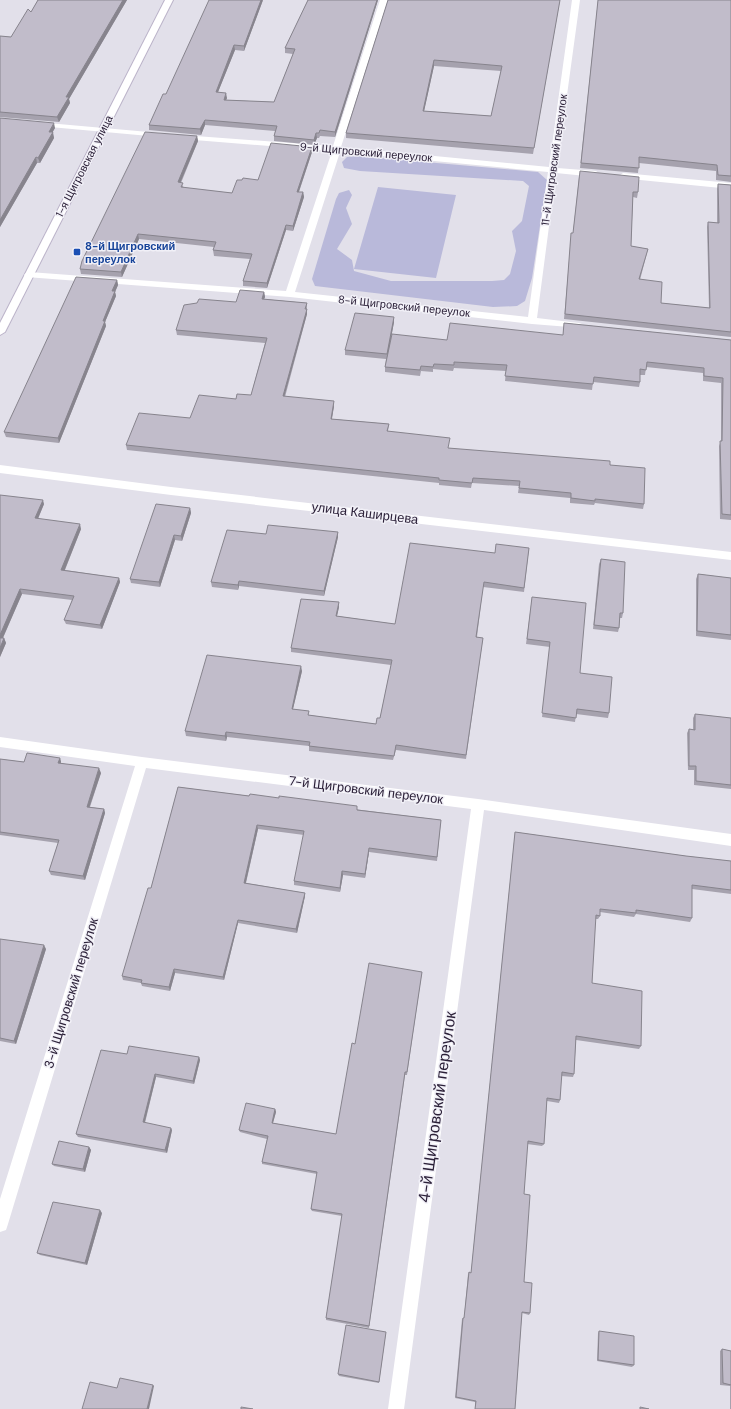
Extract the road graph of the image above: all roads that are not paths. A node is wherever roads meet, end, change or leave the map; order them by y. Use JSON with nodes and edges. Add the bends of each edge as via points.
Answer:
{"nodes":[{"id":1,"x":169,"y":0,"type":"edge"},
{"id":2,"x":384,"y":0,"type":"edge"},
{"id":3,"x":576,"y":0,"type":"edge"},
{"id":4,"x":31,"y":123,"type":"edge"},
{"id":5,"x":103,"y":131,"type":"junction"},
{"id":6,"x":335,"y":149,"type":"junction"},
{"id":7,"x":554,"y":170,"type":"junction"},
{"id":8,"x":731,"y":186,"type":"edge"},
{"id":9,"x":29,"y":275,"type":"junction"},
{"id":10,"x":290,"y":294,"type":"junction"},
{"id":11,"x":532,"y":320,"type":"junction"},
{"id":12,"x":586,"y":326,"type":"edge"},
{"id":13,"x":0,"y":332,"type":"edge"},
{"id":14,"x":0,"y":469,"type":"edge"},
{"id":15,"x":731,"y":556,"type":"edge"},
{"id":16,"x":0,"y":742,"type":"edge"},
{"id":17,"x":142,"y":762,"type":"junction"},
{"id":18,"x":478,"y":804,"type":"junction"},
{"id":19,"x":731,"y":840,"type":"edge"},
{"id":20,"x":0,"y":1224,"type":"edge"},
{"id":21,"x":396,"y":1409,"type":"edge"}],
"edges":[{"from":1,"to":5,"type":"street","name":"1-я Щигровская улица"},
{"from":2,"to":6,"type":"street"},
{"from":3,"to":7,"type":"street","name":"11-й Щигровский переулок"},
{"from":4,"to":5,"type":"street","name":"9-й Щигровский переулок"},
{"from":5,"to":6,"type":"street","name":"9-й Щигровский переулок"},
{"from":5,"to":9,"type":"street","name":"1-я Щигровская улица"},
{"from":6,"to":7,"type":"street","name":"9-й Щигровский переулок"},
{"from":6,"to":10,"type":"street"},
{"from":7,"to":8,"type":"street","name":"9-й Щигровский переулок"},
{"from":7,"to":11,"type":"street","name":"11-й Щигровский переулок"},
{"from":9,"to":10,"type":"street","name":"8-й Щигровский переулок"},
{"from":9,"to":13,"type":"street","name":"1-я Щигровская улица"},
{"from":10,"to":11,"type":"street","name":"8-й Щигровский переулок"},
{"from":11,"to":12,"type":"street","name":"8-й Щигровский переулок"},
{"from":14,"to":15,"type":"street","name":"улица Каширцева"},
{"from":16,"to":17,"type":"street","name":"7-й Щигровский переулок"},
{"from":17,"to":18,"type":"street","name":"7-й Щигровский переулок"},
{"from":17,"to":20,"type":"street","name":"3-й Щигровский переулок"},
{"from":18,"to":19,"type":"street","name":"7-й Щигровский переулок"},
{"from":18,"to":21,"type":"street","name":"4-й Щигровский переулок"}]}
